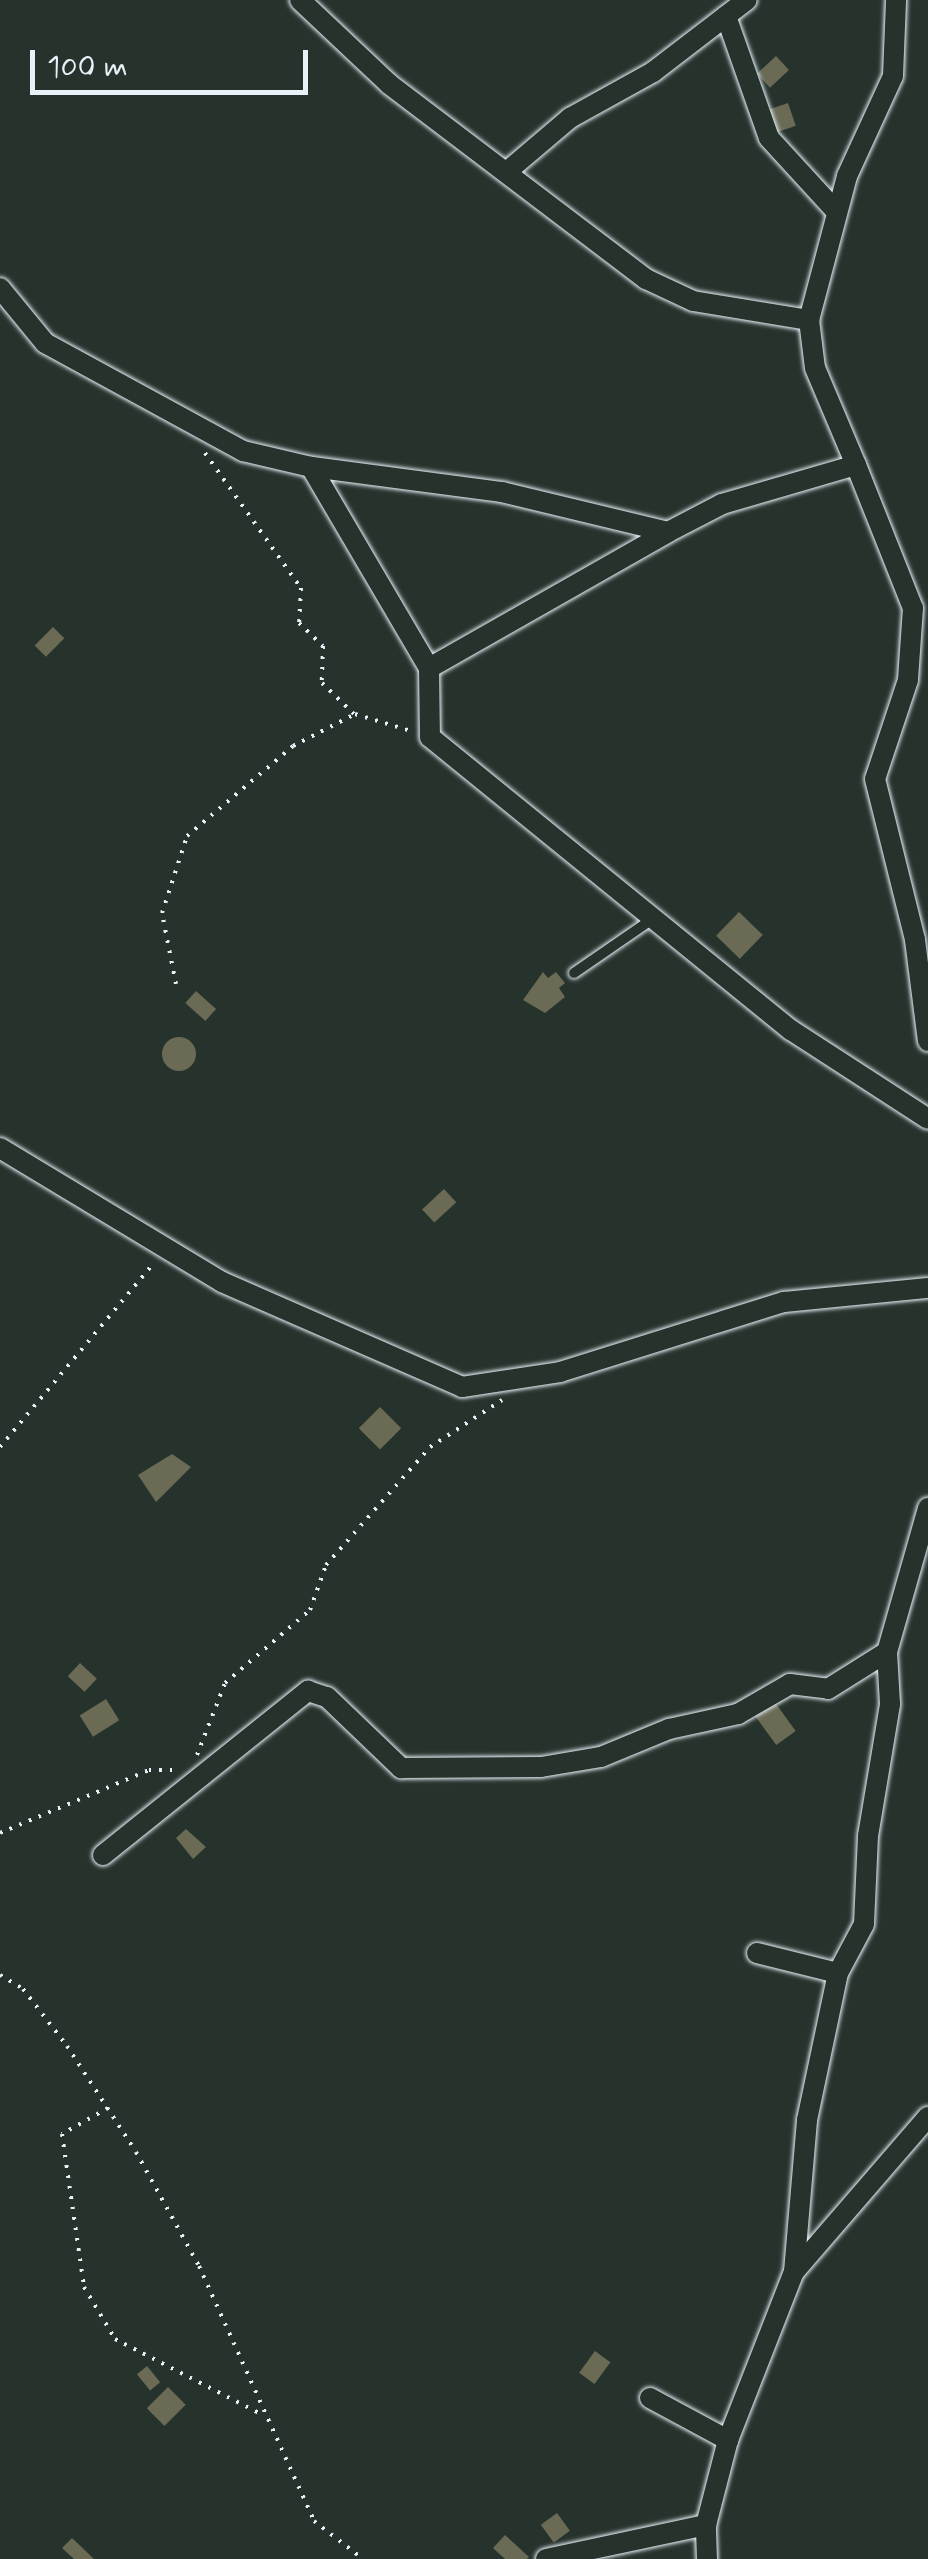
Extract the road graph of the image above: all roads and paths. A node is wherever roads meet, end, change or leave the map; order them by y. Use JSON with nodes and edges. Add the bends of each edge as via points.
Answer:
{"nodes":[{"id":1,"x":300,"y":0,"type":"edge"},
{"id":2,"x":746,"y":0,"type":"edge"},
{"id":3,"x":896,"y":0,"type":"edge"},
{"id":4,"x":726,"y":16,"type":"junction"},
{"id":5,"x":510,"y":169,"type":"junction"},
{"id":6,"x":835,"y":210,"type":"junction"},
{"id":7,"x":0,"y":288,"type":"edge"},
{"id":8,"x":809,"y":320,"type":"junction"},
{"id":9,"x":204,"y":451,"type":"dead end"},
{"id":10,"x":856,"y":464,"type":"junction"},
{"id":11,"x":311,"y":467,"type":"junction"},
{"id":12,"x":668,"y":532,"type":"junction"},
{"id":13,"x":429,"y":668,"type":"junction"},
{"id":14,"x":355,"y":714,"type":"junction"},
{"id":15,"x":430,"y":736,"type":"junction"},
{"id":16,"x":651,"y":920,"type":"junction"},
{"id":17,"x":574,"y":974,"type":"dead end"},
{"id":18,"x":176,"y":984,"type":"dead end"},
{"id":19,"x":928,"y":1041,"type":"edge"},
{"id":20,"x":928,"y":1119,"type":"edge"},
{"id":21,"x":0,"y":1148,"type":"edge"},
{"id":22,"x":166,"y":1249,"type":"junction"},
{"id":23,"x":928,"y":1288,"type":"edge"},
{"id":24,"x":510,"y":1395,"type":"dead end"},
{"id":25,"x":0,"y":1446,"type":"edge"},
{"id":26,"x":928,"y":1508,"type":"edge"},
{"id":27,"x":887,"y":1652,"type":"junction"},
{"id":28,"x":0,"y":1833,"type":"edge"},
{"id":29,"x":103,"y":1855,"type":"dead end"},
{"id":30,"x":757,"y":1953,"type":"dead end"},
{"id":31,"x":838,"y":1973,"type":"junction"},
{"id":32,"x":0,"y":1974,"type":"edge"},
{"id":33,"x":108,"y":2108,"type":"junction"},
{"id":34,"x":928,"y":2117,"type":"edge"},
{"id":35,"x":794,"y":2272,"type":"junction"},
{"id":36,"x":650,"y":2398,"type":"dead end"},
{"id":37,"x":263,"y":2416,"type":"junction"},
{"id":38,"x":728,"y":2440,"type":"junction"},
{"id":39,"x":706,"y":2525,"type":"junction"},
{"id":40,"x":363,"y":2559,"type":"edge"},
{"id":41,"x":546,"y":2559,"type":"edge"},
{"id":42,"x":707,"y":2559,"type":"edge"},
{"id":43,"x":722,"y":2559,"type":"edge"}],
"edges":[{"from":1,"to":5,"type":"street","via":[[389,84]]},
{"from":2,"to":4,"type":"street"},
{"from":3,"to":6,"type":"street","via":[[900,38],[893,76]]},
{"from":4,"to":5,"type":"street","via":[[653,72],[570,118]]},
{"from":4,"to":6,"type":"street","via":[[769,138]]},
{"from":5,"to":8,"type":"street","via":[[646,278],[692,301]]},
{"from":6,"to":8,"type":"street"},
{"from":7,"to":11,"type":"street","via":[[45,343],[243,452]]},
{"from":8,"to":10,"type":"street","via":[[814,368]]},
{"from":9,"to":14,"type":"path","via":[[300,588],[298,623],[322,646],[322,683]]},
{"from":10,"to":12,"type":"street","via":[[722,504]]},
{"from":10,"to":19,"type":"street","via":[[912,608],[908,680],[875,780],[915,940]]},
{"from":11,"to":12,"type":"street","via":[[502,492]]},
{"from":11,"to":13,"type":"street"},
{"from":12,"to":13,"type":"street"},
{"from":13,"to":15,"type":"street"},
{"from":14,"to":15,"type":"path"},
{"from":14,"to":18,"type":"path","via":[[293,746],[187,836],[162,913]]},
{"from":15,"to":16,"type":"street"},
{"from":16,"to":17,"type":"lane"},
{"from":16,"to":20,"type":"street","via":[[791,1030]]},
{"from":21,"to":22,"type":"street"},
{"from":22,"to":23,"type":"street","via":[[462,1387],[560,1372],[784,1302]]},
{"from":22,"to":25,"type":"path"},
{"from":24,"to":28,"type":"path","via":[[430,1446],[326,1564],[310,1610],[225,1683],[192,1769],[149,1770]]},
{"from":26,"to":27,"type":"street"},
{"from":27,"to":29,"type":"street","via":[[828,1689],[790,1684],[738,1714],[669,1729],[601,1757],[540,1767],[401,1768],[328,1697],[308,1691]]},
{"from":27,"to":31,"type":"street","via":[[890,1704],[868,1836],[864,1924]]},
{"from":30,"to":31,"type":"street"},
{"from":31,"to":35,"type":"street","via":[[808,2120]]},
{"from":32,"to":33,"type":"path","via":[[23,1989]]},
{"from":33,"to":37,"type":"path","via":[[198,2266]]},
{"from":33,"to":37,"type":"path","via":[[62,2134],[84,2287],[115,2340]]},
{"from":34,"to":35,"type":"street"},
{"from":35,"to":38,"type":"street"},
{"from":36,"to":38,"type":"street"},
{"from":37,"to":40,"type":"path","via":[[314,2521]]},
{"from":38,"to":39,"type":"street","via":[[725,2477]]},
{"from":39,"to":41,"type":"street"},
{"from":39,"to":42,"type":"street"},
{"from":39,"to":43,"type":"street"}]}
